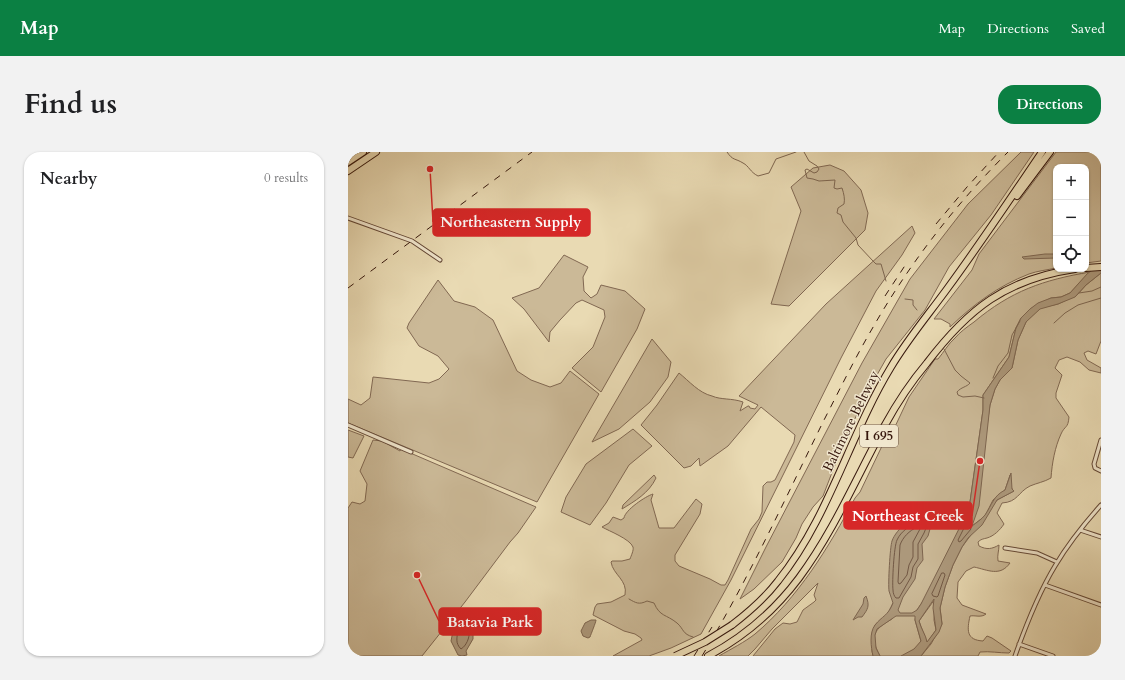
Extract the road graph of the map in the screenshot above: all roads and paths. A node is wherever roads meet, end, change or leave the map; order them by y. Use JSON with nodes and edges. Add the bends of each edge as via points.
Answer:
{"nodes":[{"id":1,"x":363,"y":152,"type":"edge"},
{"id":2,"x":376,"y":152,"type":"edge"},
{"id":3,"x":1042,"y":152,"type":"edge"},
{"id":4,"x":1050,"y":152,"type":"edge"},
{"id":5,"x":348,"y":162,"type":"edge"},
{"id":6,"x":348,"y":170,"type":"edge"},
{"id":7,"x":348,"y":218,"type":"edge"},
{"id":8,"x":440,"y":260,"type":"dead end"},
{"id":9,"x":1089,"y":268,"type":"edge"},
{"id":10,"x":1101,"y":268,"type":"edge"},
{"id":11,"x":1057,"y":272,"type":"edge"},
{"id":12,"x":946,"y":290,"type":"junction"},
{"id":13,"x":348,"y":425,"type":"edge"},
{"id":14,"x":1101,"y":440,"type":"edge"},
{"id":15,"x":411,"y":452,"type":"dead end"},
{"id":16,"x":1101,"y":471,"type":"edge"},
{"id":17,"x":1101,"y":505,"type":"edge"},
{"id":18,"x":1080,"y":530,"type":"junction"},
{"id":19,"x":1101,"y":537,"type":"edge"},
{"id":20,"x":1005,"y":548,"type":"dead end"},
{"id":21,"x":1057,"y":562,"type":"junction"},
{"id":22,"x":1044,"y":585,"type":"junction"},
{"id":23,"x":1101,"y":605,"type":"edge"},
{"id":24,"x":1020,"y":644,"type":"junction"},
{"id":25,"x":675,"y":656,"type":"edge"},
{"id":26,"x":708,"y":656,"type":"edge"},
{"id":27,"x":1015,"y":656,"type":"edge"},
{"id":28,"x":1053,"y":656,"type":"edge"}],
"edges":[{"from":1,"to":5,"type":"highway"},
{"from":2,"to":6,"type":"highway"},
{"from":3,"to":12,"type":"highway","name":"Baltimore Beltway","number":"I 695"},
{"from":4,"to":12,"type":"highway"},
{"from":7,"to":8,"type":"street","via":[[412,241]]},
{"from":9,"to":10,"type":"highway"},
{"from":11,"to":26,"type":"highway","number":"I 695","via":[[1034,278],[1002,292],[968,315],[949,334],[894,409],[836,517],[800,577],[764,617]]},
{"from":12,"to":25,"type":"highway","name":"Baltimore Beltway","number":"I 695","bridge":true,"via":[[903,348],[881,384],[822,509],[788,568],[768,593],[732,625]]},
{"from":13,"to":15,"type":"street"},
{"from":14,"to":16,"type":"street","via":[[1094,464],[1095,468]]},
{"from":17,"to":18,"type":"street"},
{"from":18,"to":19,"type":"street"},
{"from":18,"to":21,"type":"street"},
{"from":20,"to":21,"type":"street","via":[[1037,553]]},
{"from":21,"to":22,"type":"street"},
{"from":22,"to":23,"type":"street"},
{"from":22,"to":24,"type":"street","via":[[1030,614]]},
{"from":24,"to":27,"type":"street"},
{"from":24,"to":28,"type":"street"}]}
